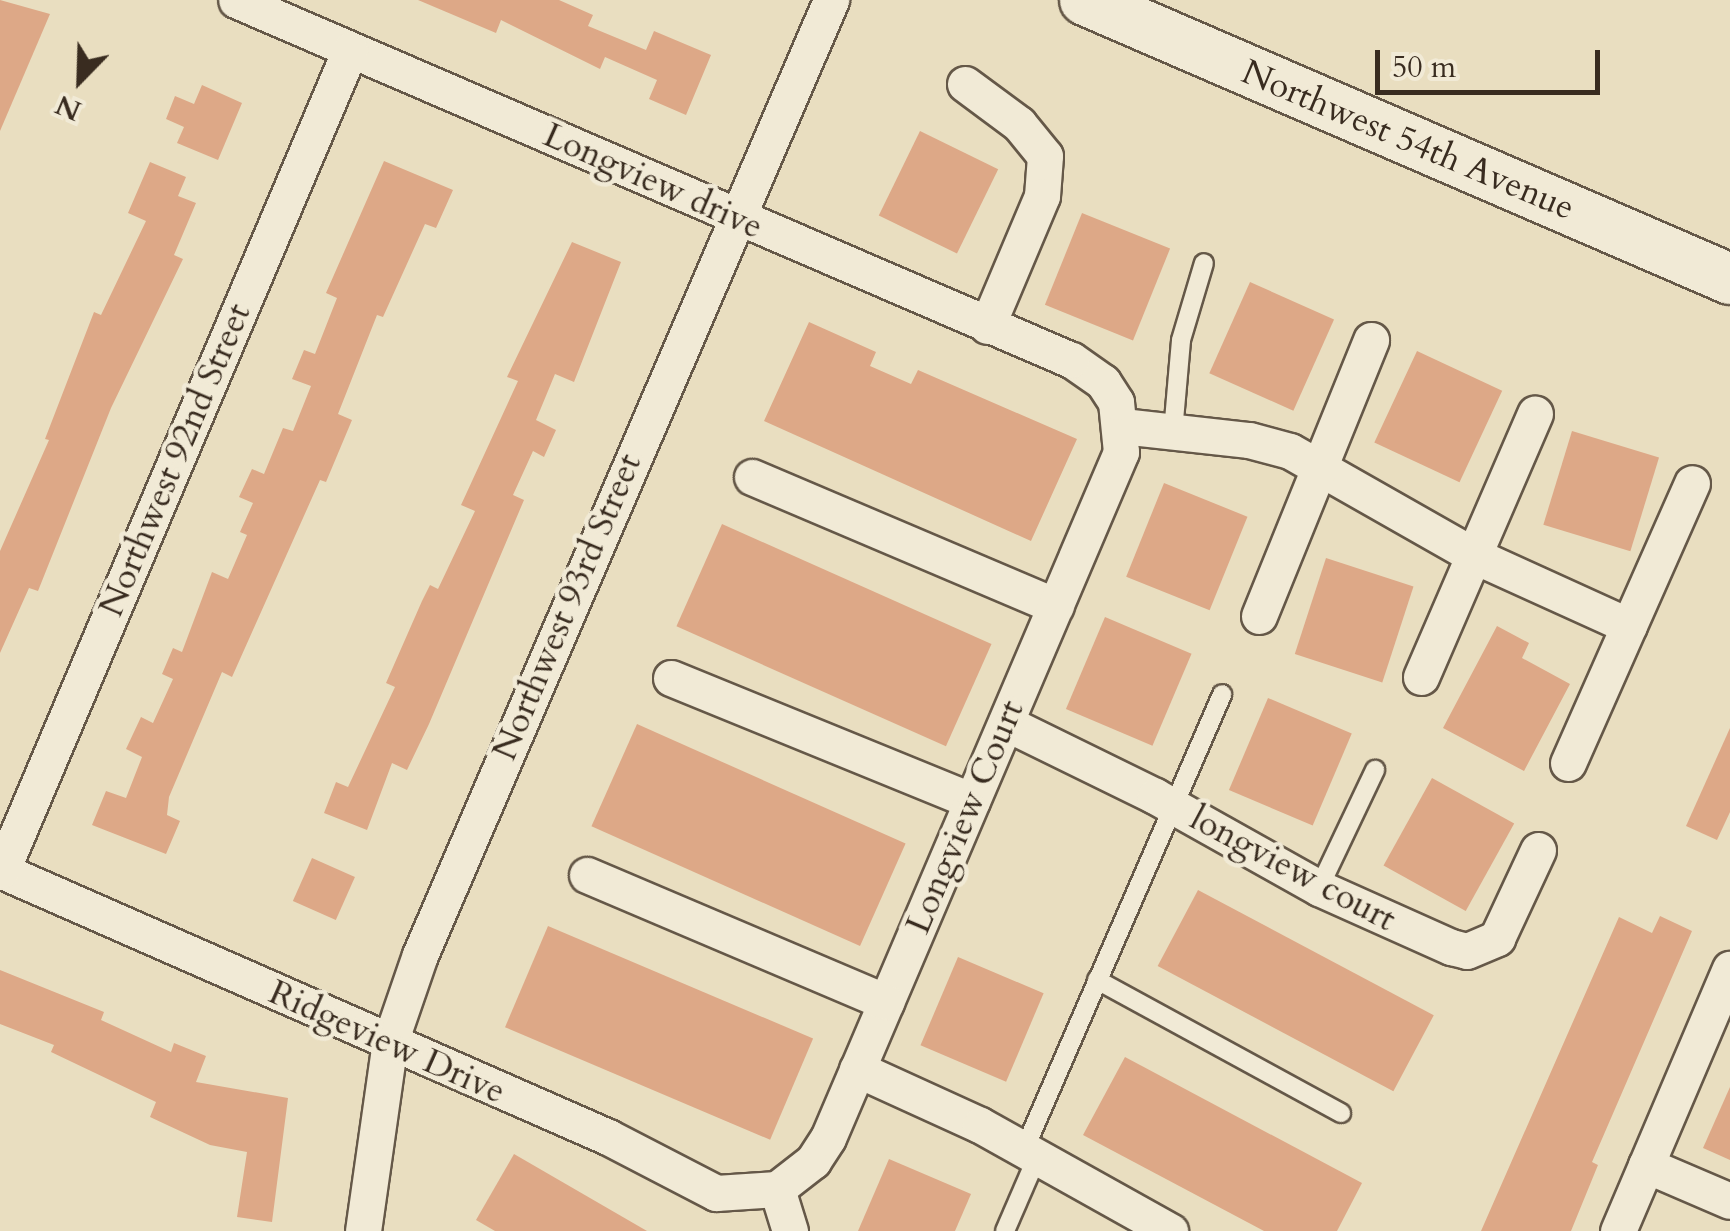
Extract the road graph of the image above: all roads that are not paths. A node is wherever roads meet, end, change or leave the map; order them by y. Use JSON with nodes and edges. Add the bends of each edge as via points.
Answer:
{"nodes":[{"id":1,"x":236,"y":0,"type":"edge"},
{"id":2,"x":830,"y":0,"type":"edge"},
{"id":3,"x":1085,"y":0,"type":"edge"},
{"id":4,"x":350,"y":50,"type":"junction"},
{"id":5,"x":965,"y":84,"type":"dead end"},
{"id":6,"x":734,"y":217,"type":"junction"},
{"id":7,"x":1204,"y":263,"type":"dead end"},
{"id":8,"x":1730,"y":279,"type":"edge"},
{"id":9,"x":988,"y":326,"type":"junction"},
{"id":10,"x":1371,"y":340,"type":"dead end"},
{"id":11,"x":1535,"y":414,"type":"dead end"},
{"id":12,"x":1122,"y":426,"type":"junction"},
{"id":13,"x":1173,"y":432,"type":"junction"},
{"id":14,"x":1317,"y":467,"type":"junction"},
{"id":15,"x":752,"y":477,"type":"dead end"},
{"id":16,"x":1692,"y":483,"type":"dead end"},
{"id":17,"x":1475,"y":556,"type":"junction"},
{"id":18,"x":1056,"y":606,"type":"junction"},
{"id":19,"x":1258,"y":616,"type":"dead end"},
{"id":20,"x":1629,"y":626,"type":"junction"},
{"id":21,"x":1421,"y":676,"type":"dead end"},
{"id":22,"x":671,"y":678,"type":"dead end"},
{"id":23,"x":1222,"y":694,"type":"dead end"},
{"id":24,"x":1006,"y":723,"type":"junction"},
{"id":25,"x":1568,"y":763,"type":"dead end"},
{"id":26,"x":1375,"y":770,"type":"dead end"},
{"id":27,"x":972,"y":800,"type":"junction"},
{"id":28,"x":1172,"y":806,"type":"junction"},
{"id":29,"x":1538,"y":850,"type":"dead end"},
{"id":30,"x":1,"y":870,"type":"edge"},
{"id":31,"x":587,"y":876,"type":"dead end"},
{"id":32,"x":1319,"y":888,"type":"junction"},
{"id":33,"x":1730,"y":968,"type":"edge"},
{"id":34,"x":1097,"y":980,"type":"junction"},
{"id":35,"x":886,"y":1002,"type":"junction"},
{"id":36,"x":390,"y":1042,"type":"junction"},
{"id":37,"x":858,"y":1069,"type":"junction"},
{"id":38,"x":1341,"y":1113,"type":"dead end"},
{"id":39,"x":1030,"y":1154,"type":"junction"},
{"id":40,"x":1646,"y":1165,"type":"junction"},
{"id":41,"x":777,"y":1188,"type":"junction"},
{"id":42,"x":1730,"y":1202,"type":"edge"},
{"id":43,"x":363,"y":1231,"type":"edge"},
{"id":44,"x":790,"y":1231,"type":"edge"},
{"id":45,"x":1004,"y":1231,"type":"edge"},
{"id":46,"x":1170,"y":1231,"type":"edge"},
{"id":47,"x":1618,"y":1231,"type":"edge"}],
"edges":[{"from":1,"to":4,"type":"street","name":"Longview drive"},
{"from":2,"to":6,"type":"street","name":"Northwest 93rd Street"},
{"from":3,"to":8,"type":"street","name":"Northwest 54th Avenue"},
{"from":4,"to":6,"type":"street","name":"Longview drive"},
{"from":4,"to":30,"type":"street","name":"Northwest 92nd Street"},
{"from":5,"to":9,"type":"street","via":[[1020,124],[1045,156],[1042,196]]},
{"from":6,"to":9,"type":"street","name":"Longview drive"},
{"from":6,"to":36,"type":"street","name":"Northwest 93rd Street","via":[[432,925]]},
{"from":7,"to":13,"type":"lane","via":[[1181,340]]},
{"from":9,"to":12,"type":"street","name":"Longview drive","via":[[1071,360],[1103,382]]},
{"from":10,"to":14,"type":"street"},
{"from":11,"to":17,"type":"street"},
{"from":12,"to":13,"type":"street"},
{"from":12,"to":18,"type":"street","name":"Longview Court","via":[[1121,452]]},
{"from":13,"to":14,"type":"street","via":[[1249,440]]},
{"from":14,"to":17,"type":"street"},
{"from":14,"to":19,"type":"street"},
{"from":15,"to":18,"type":"street"},
{"from":16,"to":20,"type":"street"},
{"from":17,"to":20,"type":"street"},
{"from":17,"to":21,"type":"street"},
{"from":18,"to":24,"type":"street","name":"Longview Court"},
{"from":20,"to":25,"type":"street"},
{"from":22,"to":27,"type":"street","name":"longview court"},
{"from":23,"to":28,"type":"lane"},
{"from":24,"to":27,"type":"street","name":"Longview Court"},
{"from":24,"to":28,"type":"street","name":"longview court"},
{"from":26,"to":32,"type":"lane","name":"Longview Court"},
{"from":27,"to":35,"type":"street","name":"Longview Court"},
{"from":28,"to":32,"type":"street","name":"longview court"},
{"from":28,"to":34,"type":"lane"},
{"from":29,"to":32,"type":"street","name":"longview court","via":[[1496,938],[1467,951]]},
{"from":30,"to":36,"type":"street","name":"Ridgeview Drive"},
{"from":31,"to":35,"type":"street"},
{"from":33,"to":40,"type":"street"},
{"from":34,"to":38,"type":"lane"},
{"from":34,"to":39,"type":"lane"},
{"from":35,"to":37,"type":"street","name":"Longview Court"},
{"from":36,"to":41,"type":"street","name":"Ridgeview Drive","via":[[716,1193]]},
{"from":36,"to":43,"type":"street","name":"Northwest 93rd Street"},
{"from":37,"to":39,"type":"street"},
{"from":37,"to":41,"type":"street","name":"Longview Court","via":[[813,1161]]},
{"from":39,"to":45,"type":"lane"},
{"from":39,"to":46,"type":"street"},
{"from":40,"to":42,"type":"street"},
{"from":40,"to":47,"type":"street"},
{"from":41,"to":44,"type":"street"}]}
